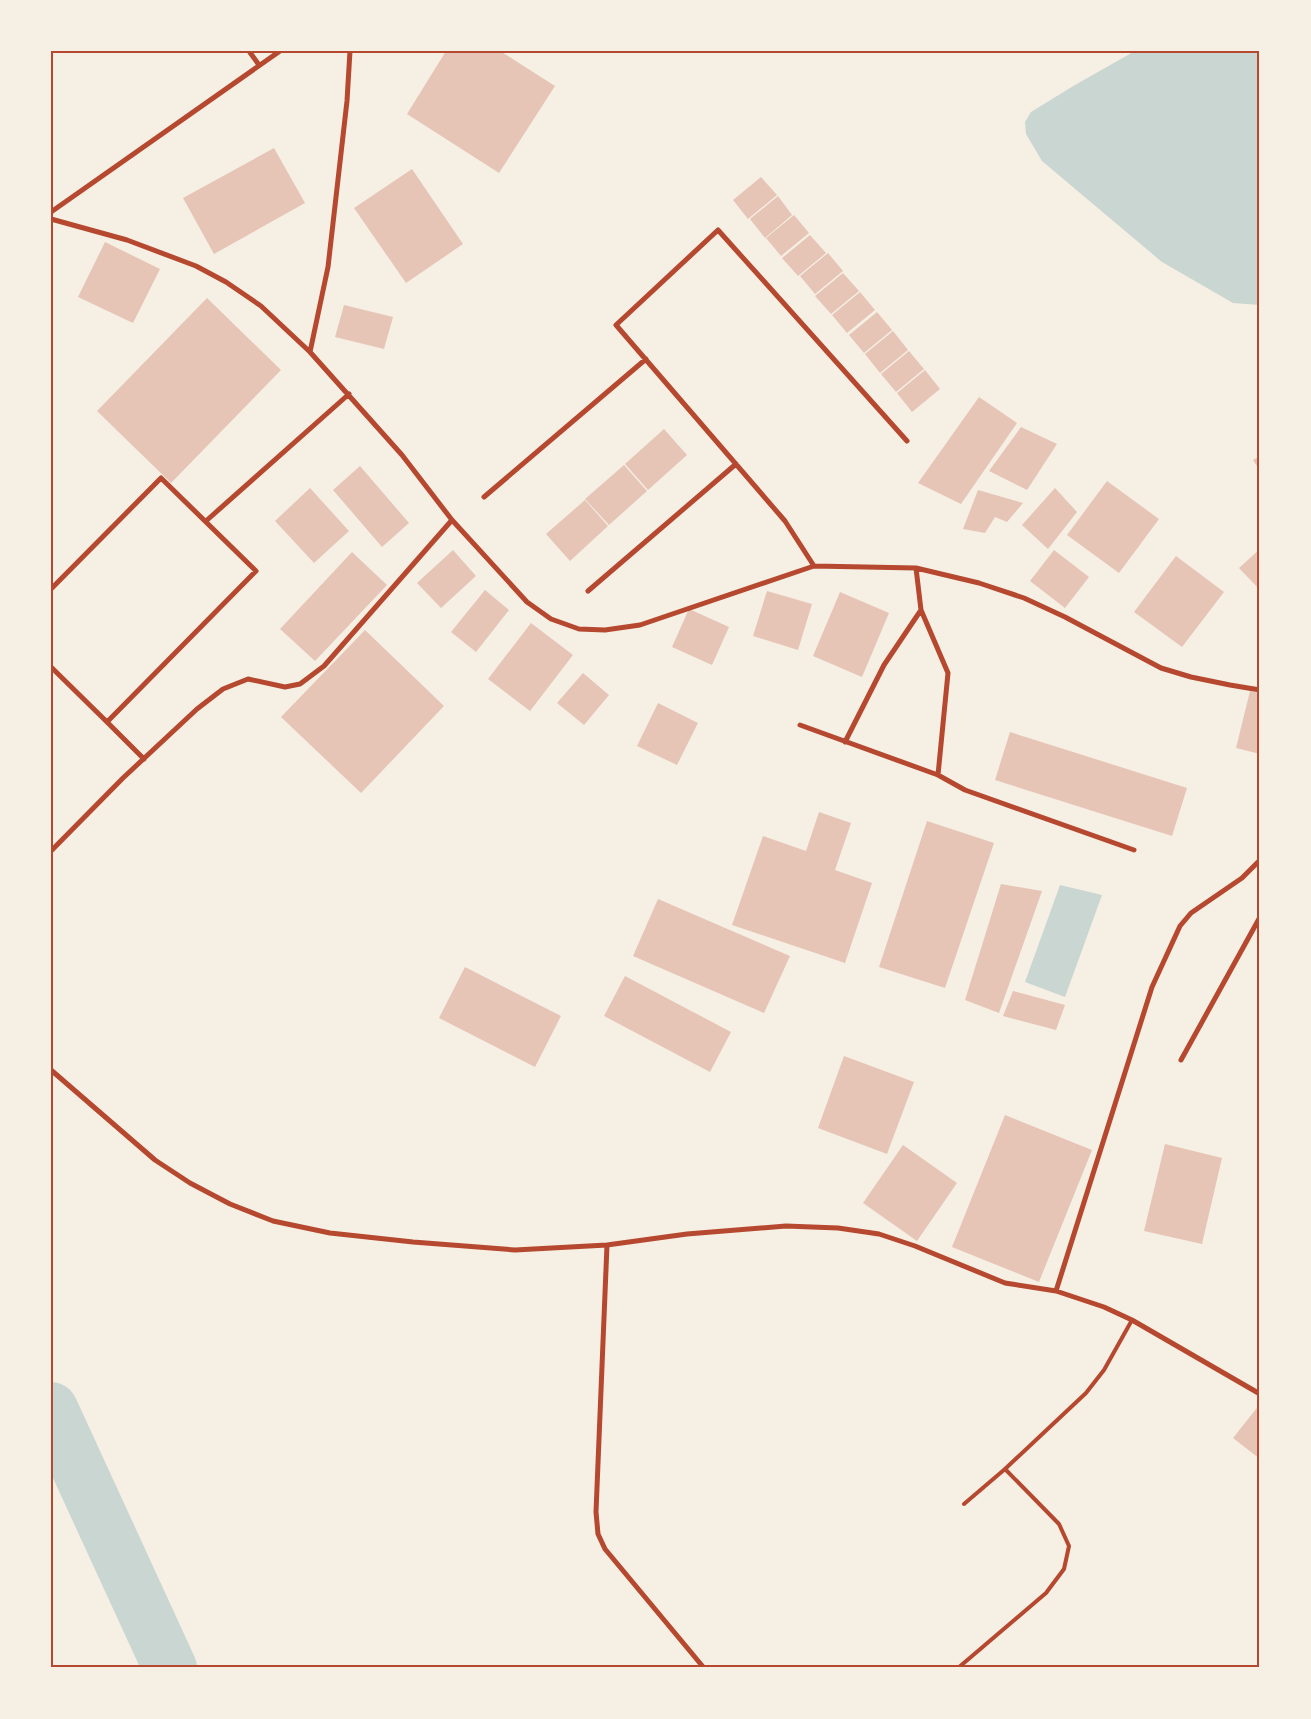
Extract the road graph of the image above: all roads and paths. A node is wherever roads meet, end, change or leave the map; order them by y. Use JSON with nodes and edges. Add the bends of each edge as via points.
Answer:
{"nodes":[{"id":1,"x":249,"y":51,"type":"edge"},
{"id":2,"x":280,"y":51,"type":"edge"},
{"id":3,"x":350,"y":51,"type":"edge"},
{"id":4,"x":259,"y":65,"type":"junction"},
{"id":5,"x":51,"y":212,"type":"edge"},
{"id":6,"x":51,"y":219,"type":"edge"},
{"id":7,"x":310,"y":352,"type":"junction"},
{"id":8,"x":646,"y":359,"type":"junction"},
{"id":9,"x":348,"y":394,"type":"junction"},
{"id":10,"x":907,"y":441,"type":"dead end"},
{"id":11,"x":736,"y":464,"type":"junction"},
{"id":12,"x":484,"y":497,"type":"dead end"},
{"id":13,"x":452,"y":520,"type":"junction"},
{"id":14,"x":206,"y":521,"type":"junction"},
{"id":15,"x":814,"y":566,"type":"junction"},
{"id":16,"x":916,"y":568,"type":"junction"},
{"id":17,"x":51,"y":589,"type":"edge"},
{"id":18,"x":588,"y":590,"type":"dead end"},
{"id":19,"x":922,"y":610,"type":"junction"},
{"id":20,"x":51,"y":667,"type":"edge"},
{"id":21,"x":1260,"y":690,"type":"edge"},
{"id":22,"x":107,"y":722,"type":"junction"},
{"id":23,"x":800,"y":725,"type":"dead end"},
{"id":24,"x":845,"y":742,"type":"junction"},
{"id":25,"x":144,"y":759,"type":"junction"},
{"id":26,"x":938,"y":775,"type":"junction"},
{"id":27,"x":51,"y":850,"type":"edge"},
{"id":28,"x":1134,"y":850,"type":"dead end"},
{"id":29,"x":1260,"y":860,"type":"edge"},
{"id":30,"x":1260,"y":917,"type":"edge"},
{"id":31,"x":1181,"y":1060,"type":"dead end"},
{"id":32,"x":51,"y":1070,"type":"edge"},
{"id":33,"x":608,"y":1245,"type":"junction"},
{"id":34,"x":1056,"y":1291,"type":"junction"},
{"id":35,"x":1132,"y":1320,"type":"junction"},
{"id":36,"x":1260,"y":1394,"type":"edge"},
{"id":37,"x":1005,"y":1469,"type":"junction"},
{"id":38,"x":964,"y":1504,"type":"dead end"},
{"id":39,"x":704,"y":1668,"type":"edge"},
{"id":40,"x":958,"y":1668,"type":"edge"}],
"edges":[{"from":1,"to":4,"type":"street"},
{"from":2,"to":4,"type":"street"},
{"from":3,"to":7,"type":"street","via":[[328,267]]},
{"from":4,"to":5,"type":"street"},
{"from":6,"to":7,"type":"street","via":[[127,240],[196,266],[261,306]]},
{"from":7,"to":9,"type":"street"},
{"from":8,"to":10,"type":"street","via":[[616,325],[718,230]]},
{"from":8,"to":11,"type":"street"},
{"from":8,"to":12,"type":"street"},
{"from":9,"to":13,"type":"street","via":[[402,455]]},
{"from":9,"to":14,"type":"street"},
{"from":11,"to":15,"type":"street","via":[[784,520]]},
{"from":11,"to":18,"type":"street"},
{"from":13,"to":15,"type":"street","via":[[527,602],[551,619],[579,629],[605,630],[640,625]]},
{"from":13,"to":25,"type":"street","via":[[324,666],[300,684],[285,687],[248,679],[223,689]]},
{"from":14,"to":17,"type":"street","via":[[161,478]]},
{"from":14,"to":22,"type":"street","via":[[256,571]]},
{"from":15,"to":16,"type":"street"},
{"from":16,"to":19,"type":"street"},
{"from":16,"to":21,"type":"street","via":[[1024,598],[1161,668]]},
{"from":19,"to":24,"type":"street","via":[[884,665]]},
{"from":19,"to":26,"type":"street","via":[[948,673]]},
{"from":20,"to":22,"type":"street"},
{"from":22,"to":25,"type":"street"},
{"from":23,"to":24,"type":"street"},
{"from":24,"to":26,"type":"street"},
{"from":25,"to":27,"type":"street"},
{"from":26,"to":28,"type":"street","via":[[965,790]]},
{"from":29,"to":34,"type":"street","via":[[1242,878],[1191,913],[1180,926],[1152,987]]},
{"from":30,"to":31,"type":"street"},
{"from":32,"to":33,"type":"street","via":[[155,1160],[230,1204],[273,1221],[330,1233],[506,1249]]},
{"from":33,"to":34,"type":"street","via":[[745,1228],[838,1228],[879,1234],[1005,1283]]},
{"from":33,"to":39,"type":"street","via":[[596,1512],[598,1534],[605,1549]]},
{"from":34,"to":35,"type":"street"},
{"from":35,"to":36,"type":"street"},
{"from":35,"to":37,"type":"lane","via":[[1104,1370],[1086,1393]]},
{"from":37,"to":38,"type":"lane"},
{"from":37,"to":40,"type":"lane","via":[[1059,1524],[1070,1546],[1064,1569],[1046,1593]]}]}
